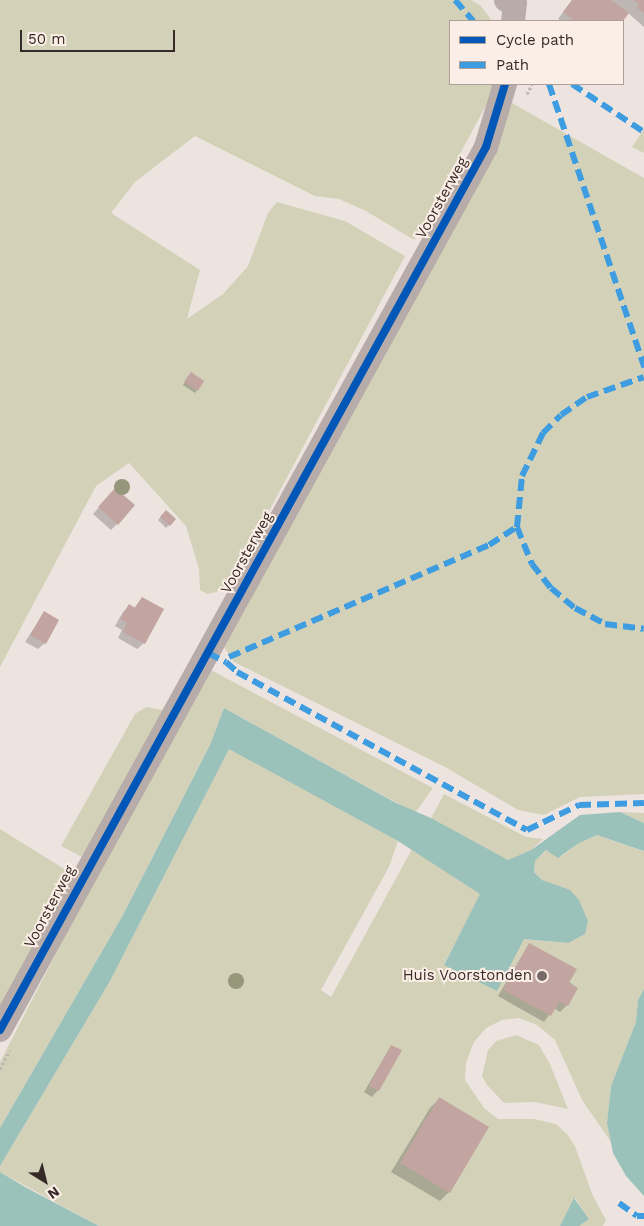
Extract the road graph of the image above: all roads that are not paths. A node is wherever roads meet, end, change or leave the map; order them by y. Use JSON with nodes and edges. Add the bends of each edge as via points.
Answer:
{"nodes":[{"id":1,"x":506,"y":0,"type":"edge"},
{"id":2,"x":513,"y":20,"type":"edge"},
{"id":3,"x":505,"y":85,"type":"edge"},
{"id":4,"x":0,"y":1030,"type":"edge"}],
"edges":[{"from":1,"to":2,"type":"street","via":[[515,3]]},
{"from":3,"to":4,"type":"street","name":"Voorsterweg","via":[[486,147]]}]}
